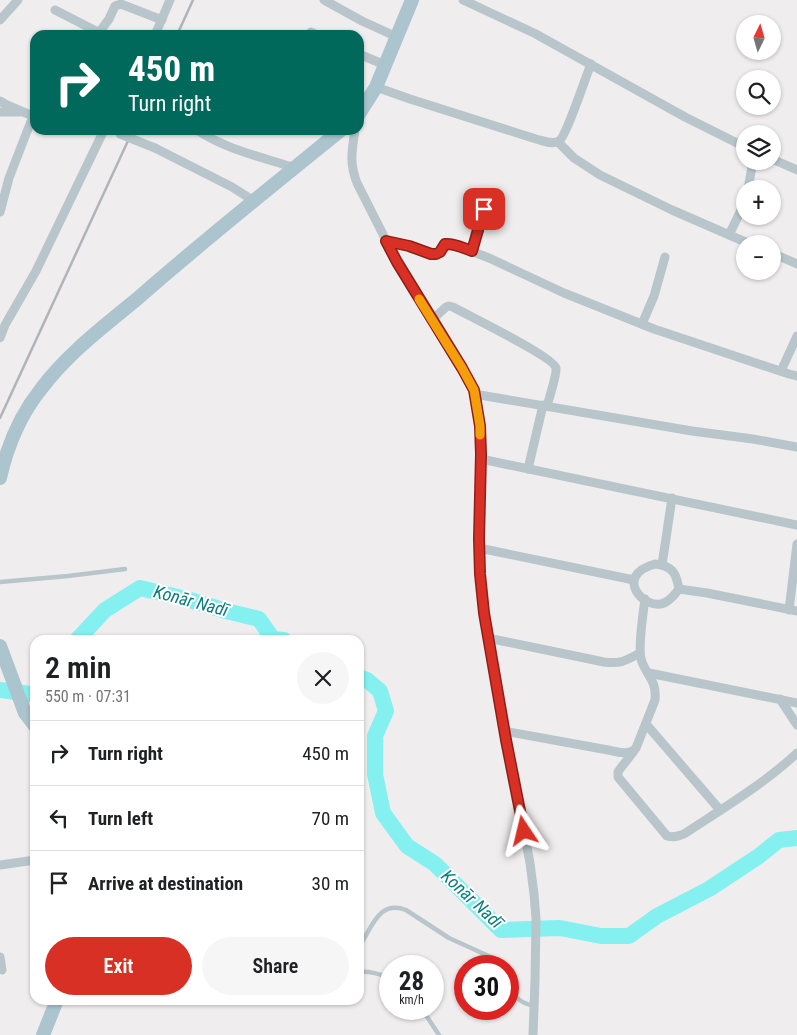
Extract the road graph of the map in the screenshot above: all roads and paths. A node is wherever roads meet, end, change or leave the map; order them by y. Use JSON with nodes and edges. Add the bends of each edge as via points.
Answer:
{"nodes":[{"id":1,"x":18,"y":0,"type":"edge"},
{"id":2,"x":170,"y":0,"type":"edge"},
{"id":3,"x":324,"y":0,"type":"edge"},
{"id":4,"x":412,"y":0,"type":"edge"},
{"id":5,"x":463,"y":0,"type":"edge"},
{"id":6,"x":55,"y":10,"type":"dead end"},
{"id":7,"x":0,"y":20,"type":"edge"},
{"id":8,"x":162,"y":20,"type":"junction"},
{"id":9,"x":94,"y":30,"type":"edge"},
{"id":10,"x":100,"y":30,"type":"edge"},
{"id":11,"x":157,"y":30,"type":"edge"},
{"id":12,"x":397,"y":37,"type":"junction"},
{"id":13,"x":364,"y":56,"type":"edge"},
{"id":14,"x":591,"y":64,"type":"junction"},
{"id":15,"x":385,"y":65,"type":"junction"},
{"id":16,"x":376,"y":87,"type":"junction"},
{"id":17,"x":0,"y":101,"type":"edge"},
{"id":18,"x":364,"y":106,"type":"edge"},
{"id":19,"x":0,"y":112,"type":"edge"},
{"id":20,"x":22,"y":112,"type":"junction"},
{"id":21,"x":30,"y":115,"type":"edge"},
{"id":22,"x":30,"y":126,"type":"edge"},
{"id":23,"x":103,"y":135,"type":"edge"},
{"id":24,"x":123,"y":135,"type":"edge"},
{"id":25,"x":204,"y":135,"type":"edge"},
{"id":26,"x":334,"y":135,"type":"edge"},
{"id":27,"x":354,"y":135,"type":"edge"},
{"id":28,"x":558,"y":142,"type":"junction"},
{"id":29,"x":736,"y":142,"type":"edge"},
{"id":30,"x":781,"y":163,"type":"edge"},
{"id":31,"x":295,"y":168,"type":"junction"},
{"id":32,"x":797,"y":170,"type":"edge"},
{"id":33,"x":254,"y":201,"type":"junction"},
{"id":34,"x":484,"y":209,"type":"dead end"},
{"id":35,"x":0,"y":212,"type":"edge"},
{"id":36,"x":736,"y":222,"type":"edge"},
{"id":37,"x":730,"y":235,"type":"junction"},
{"id":38,"x":736,"y":238,"type":"edge"},
{"id":39,"x":386,"y":241,"type":"junction"},
{"id":40,"x":472,"y":251,"type":"junction"},
{"id":41,"x":664,"y":257,"type":"dead end"},
{"id":42,"x":781,"y":257,"type":"edge"},
{"id":43,"x":797,"y":264,"type":"edge"},
{"id":44,"x":432,"y":320,"type":"junction"},
{"id":45,"x":642,"y":324,"type":"junction"},
{"id":46,"x":797,"y":336,"type":"edge"},
{"id":47,"x":0,"y":338,"type":"edge"},
{"id":48,"x":781,"y":372,"type":"junction"},
{"id":49,"x":797,"y":376,"type":"edge"},
{"id":50,"x":474,"y":394,"type":"junction"},
{"id":51,"x":545,"y":406,"type":"junction"},
{"id":52,"x":797,"y":447,"type":"edge"},
{"id":53,"x":481,"y":459,"type":"junction"},
{"id":54,"x":528,"y":469,"type":"junction"},
{"id":55,"x":0,"y":478,"type":"edge"},
{"id":56,"x":672,"y":498,"type":"junction"},
{"id":57,"x":797,"y":525,"type":"edge"},
{"id":58,"x":797,"y":544,"type":"edge"},
{"id":59,"x":479,"y":548,"type":"junction"},
{"id":60,"x":662,"y":565,"type":"junction"},
{"id":61,"x":125,"y":569,"type":"dead end"},
{"id":62,"x":634,"y":580,"type":"junction"},
{"id":63,"x":0,"y":582,"type":"edge"},
{"id":64,"x":680,"y":589,"type":"junction"},
{"id":65,"x":645,"y":599,"type":"junction"},
{"id":66,"x":793,"y":610,"type":"edge"},
{"id":67,"x":488,"y":638,"type":"junction"},
{"id":68,"x":0,"y":646,"type":"edge"},
{"id":69,"x":640,"y":653,"type":"junction"},
{"id":70,"x":649,"y":674,"type":"junction"},
{"id":71,"x":780,"y":699,"type":"junction"},
{"id":72,"x":797,"y":703,"type":"edge"},
{"id":73,"x":30,"y":720,"type":"edge"},
{"id":74,"x":646,"y":724,"type":"junction"},
{"id":75,"x":797,"y":725,"type":"edge"},
{"id":76,"x":504,"y":731,"type":"junction"},
{"id":77,"x":634,"y":751,"type":"junction"},
{"id":78,"x":797,"y":753,"type":"edge"},
{"id":79,"x":720,"y":810,"type":"junction"},
{"id":80,"x":30,"y":861,"type":"edge"},
{"id":81,"x":0,"y":865,"type":"edge"},
{"id":82,"x":364,"y":939,"type":"edge"},
{"id":83,"x":486,"y":955,"type":"edge"},
{"id":84,"x":0,"y":957,"type":"edge"},
{"id":85,"x":2,"y":970,"type":"dead end"},
{"id":86,"x":364,"y":971,"type":"edge"},
{"id":87,"x":379,"y":974,"type":"edge"},
{"id":88,"x":519,"y":1000,"type":"edge"},
{"id":89,"x":55,"y":1005,"type":"edge"},
{"id":90,"x":534,"y":1006,"type":"junction"},
{"id":91,"x":429,"y":1020,"type":"edge"},
{"id":92,"x":43,"y":1035,"type":"edge"},
{"id":93,"x":439,"y":1035,"type":"edge"},
{"id":94,"x":533,"y":1035,"type":"edge"}],
"edges":[{"from":1,"to":7,"type":"street"},
{"from":2,"to":8,"type":"street"},
{"from":3,"to":12,"type":"street"},
{"from":4,"to":12,"type":"main road"},
{"from":5,"to":14,"type":"street"},
{"from":6,"to":9,"type":"street"},
{"from":8,"to":10,"type":"street","via":[[121,4],[115,6]]},
{"from":8,"to":11,"type":"street"},
{"from":12,"to":15,"type":"main road"},
{"from":13,"to":15,"type":"street"},
{"from":14,"to":28,"type":"street","via":[[569,123]]},
{"from":14,"to":29,"type":"street"},
{"from":15,"to":16,"type":"main road"},
{"from":16,"to":18,"type":"main road"},
{"from":16,"to":28,"type":"street","via":[[536,139]]},
{"from":17,"to":20,"type":"street"},
{"from":19,"to":20,"type":"street"},
{"from":20,"to":21,"type":"street"},
{"from":22,"to":35,"type":"street","via":[[9,178]]},
{"from":23,"to":47,"type":"street"},
{"from":24,"to":33,"type":"street","bridge":true,"via":[[156,148]]},
{"from":25,"to":31,"type":"street","via":[[245,153]]},
{"from":26,"to":31,"type":"main road"},
{"from":27,"to":39,"type":"street","via":[[352,171]]},
{"from":28,"to":37,"type":"street","via":[[574,158],[600,175]]},
{"from":30,"to":32,"type":"street"},
{"from":31,"to":33,"type":"main road"},
{"from":33,"to":55,"type":"main road","via":[[63,362],[24,414],[4,460]]},
{"from":34,"to":40,"type":"street"},
{"from":36,"to":37,"type":"street"},
{"from":37,"to":38,"type":"street"},
{"from":39,"to":40,"type":"street","via":[[431,254],[440,252],[448,243]]},
{"from":39,"to":44,"type":"street"},
{"from":40,"to":45,"type":"street"},
{"from":41,"to":45,"type":"street","via":[[654,296]]},
{"from":42,"to":43,"type":"street"},
{"from":44,"to":50,"type":"street"},
{"from":44,"to":51,"type":"street","via":[[446,307],[452,307],[554,363],[556,370]]},
{"from":45,"to":48,"type":"street"},
{"from":46,"to":48,"type":"street"},
{"from":48,"to":49,"type":"street"},
{"from":50,"to":51,"type":"street"},
{"from":50,"to":53,"type":"street","via":[[480,426]]},
{"from":51,"to":52,"type":"street"},
{"from":51,"to":54,"type":"street"},
{"from":53,"to":54,"type":"street"},
{"from":53,"to":59,"type":"street"},
{"from":54,"to":56,"type":"street"},
{"from":56,"to":57,"type":"street"},
{"from":56,"to":60,"type":"street"},
{"from":58,"to":66,"type":"street"},
{"from":59,"to":62,"type":"street"},
{"from":59,"to":67,"type":"street"},
{"from":60,"to":62,"type":"street","via":[[648,566]]},
{"from":60,"to":64,"type":"street","via":[[674,572]]},
{"from":61,"to":63,"type":"lane"},
{"from":62,"to":65,"type":"street","via":[[636,590]]},
{"from":64,"to":65,"type":"street","via":[[662,604]]},
{"from":64,"to":66,"type":"street"},
{"from":65,"to":69,"type":"street"},
{"from":67,"to":69,"type":"street","via":[[615,664]]},
{"from":67,"to":76,"type":"street"},
{"from":68,"to":73,"type":"main road"},
{"from":69,"to":70,"type":"street"},
{"from":70,"to":71,"type":"street"},
{"from":70,"to":74,"type":"street","via":[[656,692]]},
{"from":71,"to":72,"type":"street"},
{"from":71,"to":75,"type":"street"},
{"from":74,"to":77,"type":"street"},
{"from":74,"to":79,"type":"street"},
{"from":76,"to":77,"type":"street","via":[[624,753]]},
{"from":76,"to":90,"type":"street","via":[[534,894]]},
{"from":77,"to":79,"type":"street","via":[[618,772],[618,777],[668,836],[684,834]]},
{"from":78,"to":79,"type":"street"},
{"from":80,"to":81,"type":"street"},
{"from":82,"to":83,"type":"lane","via":[[380,913],[399,907],[449,938]]},
{"from":84,"to":85,"type":"street"},
{"from":86,"to":87,"type":"lane"},
{"from":88,"to":90,"type":"lane"},
{"from":89,"to":92,"type":"main road"},
{"from":90,"to":94,"type":"street"},
{"from":91,"to":93,"type":"lane"}]}
